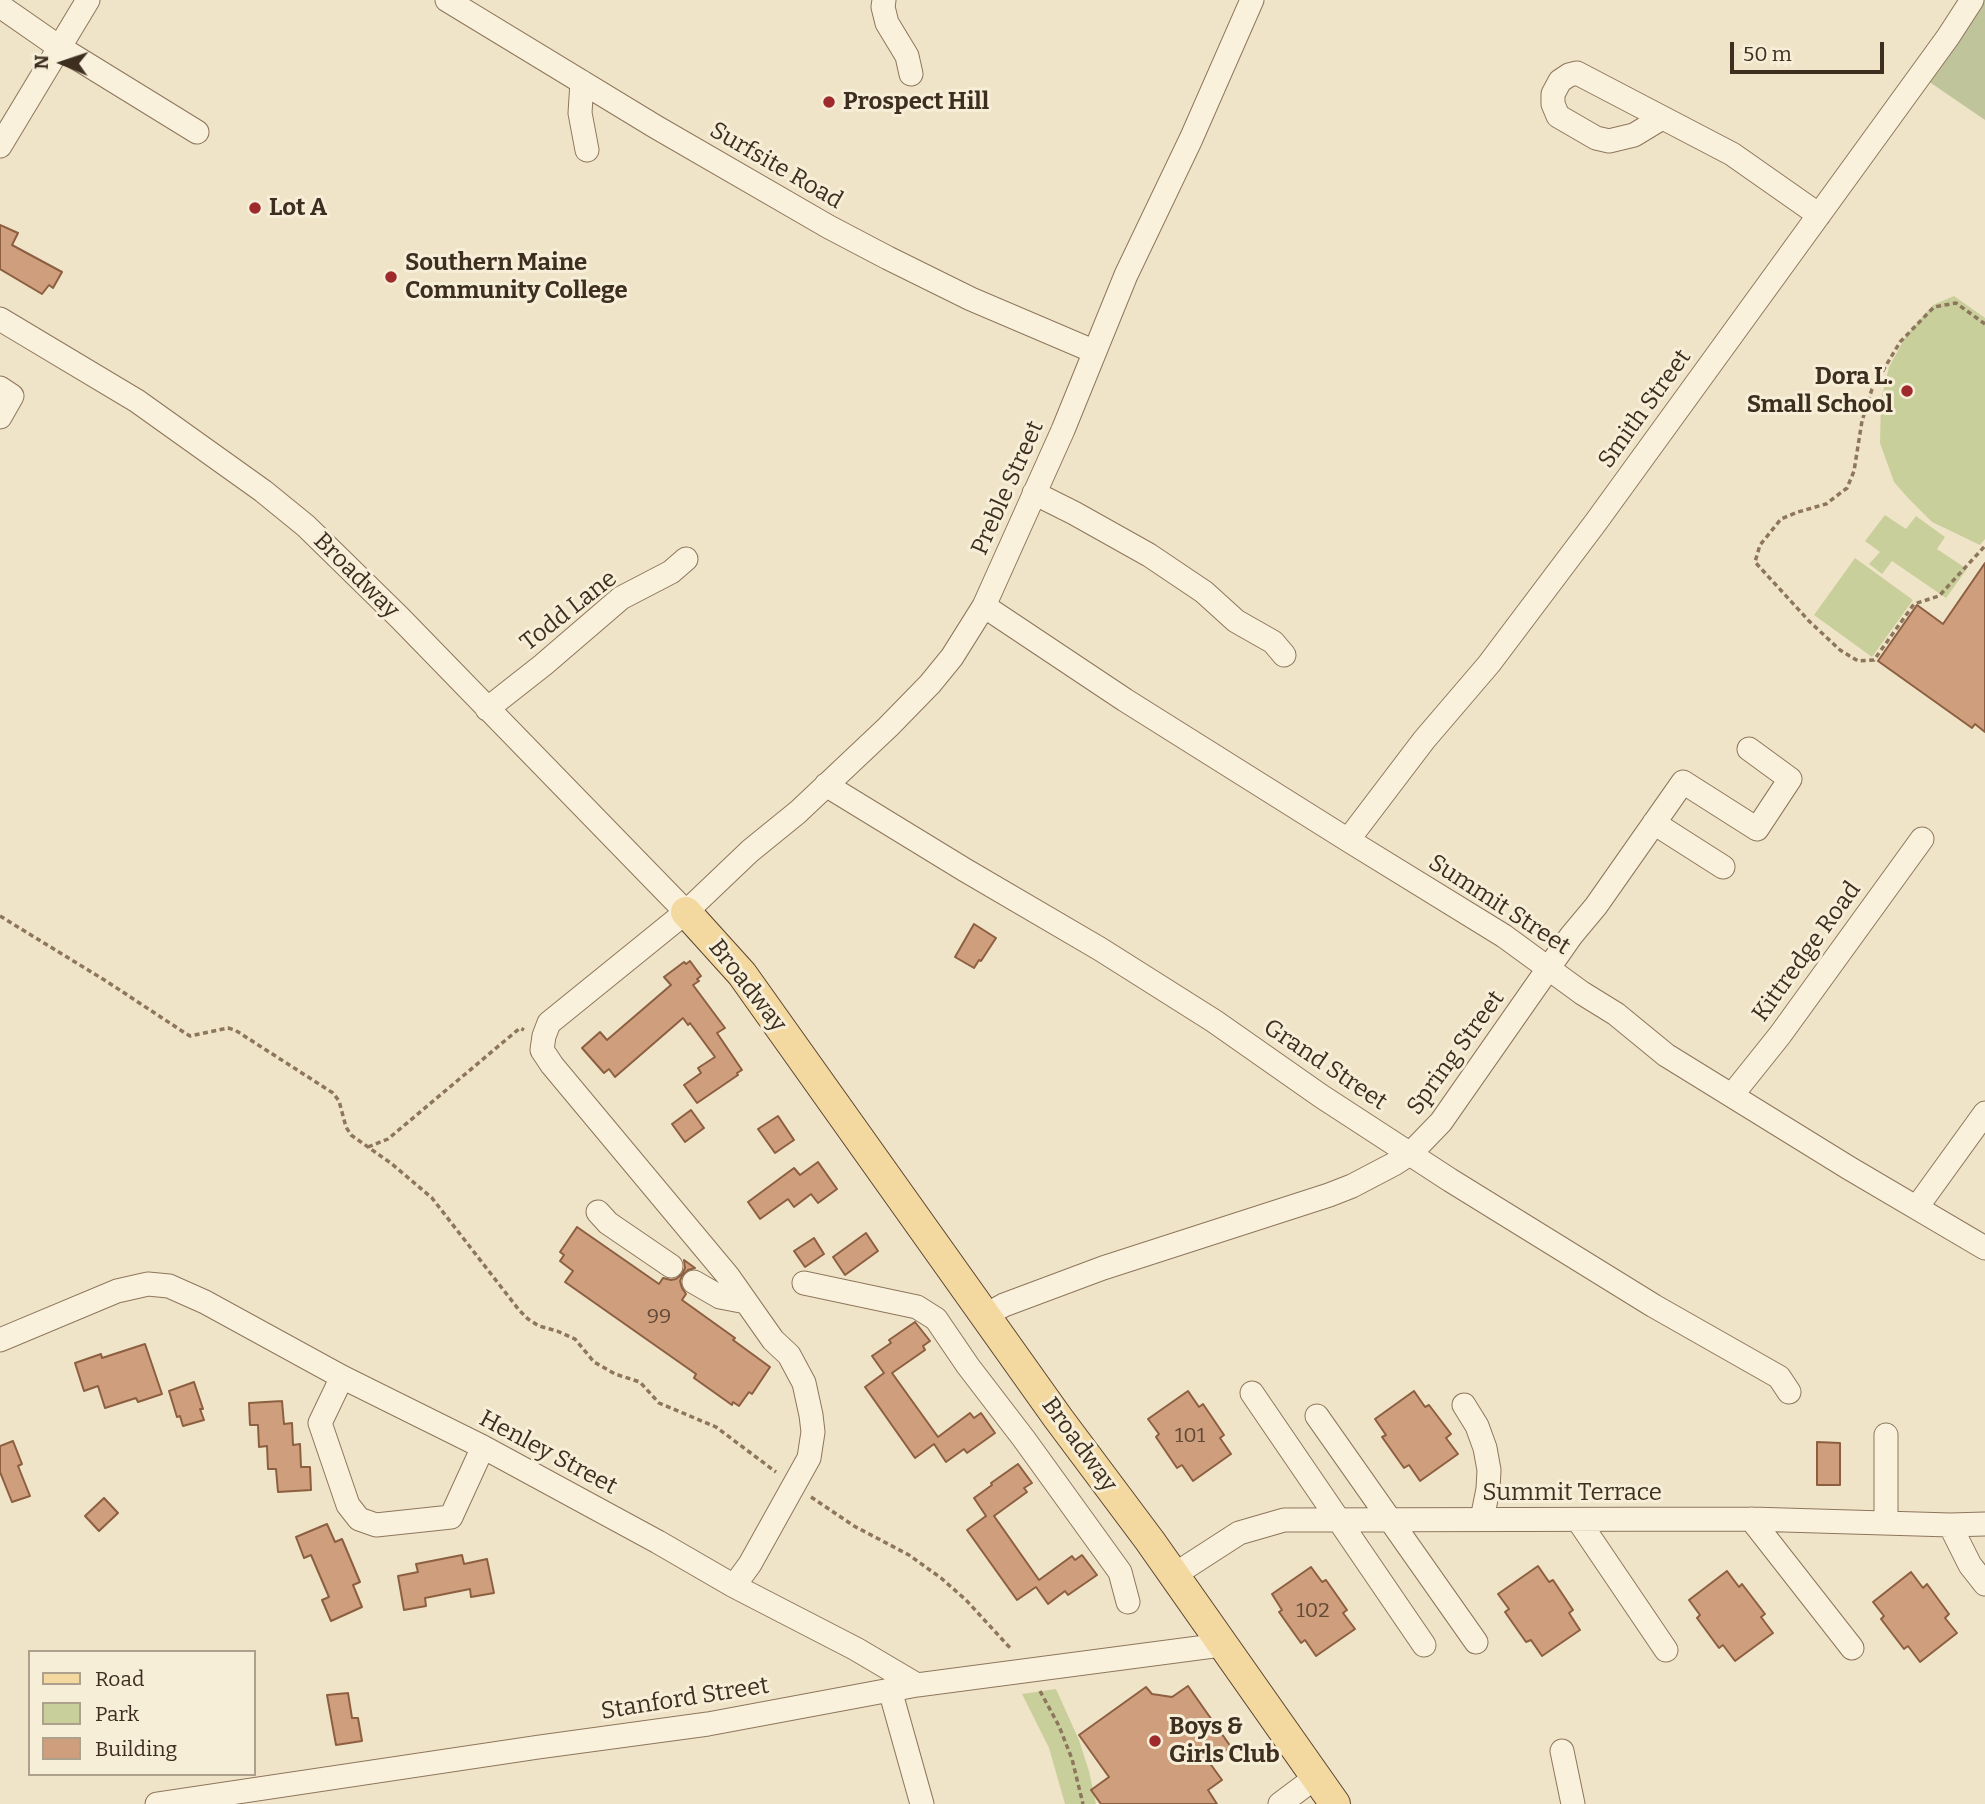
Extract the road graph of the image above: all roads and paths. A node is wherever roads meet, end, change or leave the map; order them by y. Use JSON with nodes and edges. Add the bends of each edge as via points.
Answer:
{"nodes":[{"id":1,"x":88,"y":0,"type":"edge"},
{"id":2,"x":447,"y":0,"type":"edge"},
{"id":3,"x":884,"y":0,"type":"edge"},
{"id":4,"x":1252,"y":0,"type":"edge"},
{"id":5,"x":1972,"y":0,"type":"edge"},
{"id":6,"x":0,"y":6,"type":"edge"},
{"id":7,"x":59,"y":47,"type":"junction"},
{"id":8,"x":911,"y":74,"type":"dead end"},
{"id":9,"x":582,"y":82,"type":"junction"},
{"id":10,"x":1662,"y":118,"type":"dead end"},
{"id":11,"x":197,"y":132,"type":"dead end"},
{"id":12,"x":0,"y":146,"type":"edge"},
{"id":13,"x":587,"y":150,"type":"dead end"},
{"id":14,"x":1819,"y":215,"type":"junction"},
{"id":15,"x":0,"y":319,"type":"edge"},
{"id":16,"x":1985,"y":324,"type":"edge"},
{"id":17,"x":1093,"y":351,"type":"junction"},
{"id":18,"x":0,"y":388,"type":"edge"},
{"id":19,"x":0,"y":417,"type":"edge"},
{"id":20,"x":1034,"y":493,"type":"junction"},
{"id":21,"x":1985,"y":546,"type":"edge"},
{"id":22,"x":686,"y":559,"type":"dead end"},
{"id":23,"x":984,"y":606,"type":"junction"},
{"id":24,"x":1284,"y":655,"type":"dead end"},
{"id":25,"x":487,"y":709,"type":"junction"},
{"id":26,"x":1749,"y":749,"type":"dead end"},
{"id":27,"x":826,"y":785,"type":"junction"},
{"id":28,"x":1654,"y":823,"type":"junction"},
{"id":29,"x":1923,"y":839,"type":"dead end"},
{"id":30,"x":1348,"y":840,"type":"junction"},
{"id":31,"x":1723,"y":867,"type":"dead end"},
{"id":32,"x":686,"y":912,"type":"junction"},
{"id":33,"x":0,"y":916,"type":"edge"},
{"id":34,"x":1549,"y":968,"type":"junction"},
{"id":35,"x":544,"y":1036,"type":"junction"},
{"id":36,"x":1732,"y":1095,"type":"junction"},
{"id":37,"x":1985,"y":1113,"type":"edge"},
{"id":38,"x":368,"y":1147,"type":"junction"},
{"id":39,"x":1411,"y":1153,"type":"junction"},
{"id":40,"x":1917,"y":1207,"type":"junction"},
{"id":41,"x":598,"y":1212,"type":"dead end"},
{"id":42,"x":1985,"y":1248,"type":"edge"},
{"id":43,"x":671,"y":1266,"type":"dead end"},
{"id":44,"x":694,"y":1282,"type":"dead end"},
{"id":45,"x":804,"y":1283,"type":"dead end"},
{"id":46,"x":746,"y":1302,"type":"junction"},
{"id":47,"x":986,"y":1315,"type":"junction"},
{"id":48,"x":0,"y":1340,"type":"edge"},
{"id":49,"x":342,"y":1377,"type":"junction"},
{"id":50,"x":1790,"y":1392,"type":"dead end"},
{"id":51,"x":1252,"y":1394,"type":"dead end"},
{"id":52,"x":1464,"y":1405,"type":"dead end"},
{"id":53,"x":1317,"y":1416,"type":"dead end"},
{"id":54,"x":1058,"y":1418,"type":"junction"},
{"id":55,"x":1886,"y":1436,"type":"dead end"},
{"id":56,"x":1024,"y":1439,"type":"junction"},
{"id":57,"x":482,"y":1447,"type":"junction"},
{"id":58,"x":775,"y":1472,"type":"dead end"},
{"id":59,"x":804,"y":1492,"type":"dead end"},
{"id":60,"x":1338,"y":1519,"type":"junction"},
{"id":61,"x":1482,"y":1519,"type":"junction"},
{"id":62,"x":1752,"y":1519,"type":"junction"},
{"id":63,"x":1389,"y":1520,"type":"junction"},
{"id":64,"x":1578,"y":1520,"type":"junction"},
{"id":65,"x":1886,"y":1523,"type":"junction"},
{"id":66,"x":1985,"y":1524,"type":"edge"},
{"id":67,"x":1950,"y":1525,"type":"junction"},
{"id":68,"x":1174,"y":1575,"type":"junction"},
{"id":69,"x":1985,"y":1584,"type":"edge"},
{"id":70,"x":734,"y":1586,"type":"junction"},
{"id":71,"x":1128,"y":1602,"type":"dead end"},
{"id":72,"x":1002,"y":1638,"type":"dead end"},
{"id":73,"x":1476,"y":1643,"type":"dead end"},
{"id":74,"x":1222,"y":1644,"type":"junction"},
{"id":75,"x":1424,"y":1645,"type":"dead end"},
{"id":76,"x":1852,"y":1648,"type":"dead end"},
{"id":77,"x":1666,"y":1650,"type":"dead end"},
{"id":78,"x":917,"y":1685,"type":"junction"},
{"id":79,"x":890,"y":1690,"type":"junction"},
{"id":80,"x":1042,"y":1695,"type":"dead end"},
{"id":81,"x":1562,"y":1751,"type":"dead end"},
{"id":82,"x":1316,"y":1777,"type":"junction"},
{"id":83,"x":157,"y":1804,"type":"edge"},
{"id":84,"x":922,"y":1804,"type":"edge"},
{"id":85,"x":1083,"y":1804,"type":"edge"},
{"id":86,"x":1280,"y":1804,"type":"edge"},
{"id":87,"x":1335,"y":1804,"type":"edge"},
{"id":88,"x":1573,"y":1804,"type":"edge"}],
"edges":[{"from":1,"to":7,"type":"street"},
{"from":2,"to":9,"type":"street","name":"Surfsite Road"},
{"from":3,"to":8,"type":"street","via":[[887,23],[907,56]]},
{"from":4,"to":17,"type":"street","name":"Preble Street"},
{"from":5,"to":14,"type":"street","name":"Smith Street"},
{"from":6,"to":7,"type":"street"},
{"from":7,"to":11,"type":"street"},
{"from":7,"to":12,"type":"street"},
{"from":9,"to":13,"type":"street","via":[[580,113]]},
{"from":9,"to":17,"type":"street","name":"Surfsite Road","via":[[888,258]]},
{"from":10,"to":14,"type":"street","via":[[1732,154]]},
{"from":14,"to":30,"type":"street","name":"Smith Street","via":[[1489,664]]},
{"from":15,"to":25,"type":"street","name":"Broadway","via":[[136,401],[262,491],[327,545]]},
{"from":16,"to":21,"type":"path","via":[[1956,303],[1934,307],[1900,342],[1872,389],[1847,488],[1826,504],[1781,519],[1760,545],[1755,562],[1840,650],[1858,661],[1874,660],[1914,604],[1939,596]]},
{"from":17,"to":20,"type":"street","name":"Preble Street"},
{"from":18,"to":19,"type":"street","via":[[12,397]]},
{"from":20,"to":23,"type":"street","name":"Preble Street"},
{"from":20,"to":24,"type":"street","via":[[1149,555],[1205,592],[1236,621],[1273,642]]},
{"from":22,"to":25,"type":"street","name":"Todd Lane","via":[[621,598]]},
{"from":23,"to":27,"type":"street","name":"Preble Street","via":[[930,684]]},
{"from":23,"to":30,"type":"street","name":"Summit Street"},
{"from":25,"to":32,"type":"street","name":"Broadway"},
{"from":26,"to":28,"type":"street","name":"Spring Street","via":[[1790,779],[1757,829],[1684,782]]},
{"from":27,"to":32,"type":"street","name":"Preble Street"},
{"from":27,"to":39,"type":"street","name":"Grand Street","via":[[1100,949]]},
{"from":28,"to":31,"type":"street"},
{"from":28,"to":34,"type":"street","name":"Spring Street"},
{"from":29,"to":36,"type":"street","name":"Kittredge Road"},
{"from":30,"to":34,"type":"street","name":"Summit Street"},
{"from":32,"to":35,"type":"street","name":"Preble Street","via":[[550,1023]]},
{"from":32,"to":47,"type":"main road","name":"Broadway","via":[[742,974]]},
{"from":33,"to":38,"type":"path","via":[[190,1036],[236,1030],[333,1093],[351,1135]]},
{"from":34,"to":36,"type":"street","name":"Summit Street","via":[[1666,1055]]},
{"from":34,"to":39,"type":"street","name":"Spring Street","via":[[1441,1122]]},
{"from":35,"to":38,"type":"path","via":[[520,1028],[388,1139]]},
{"from":35,"to":46,"type":"street","via":[[542,1050],[552,1065]]},
{"from":36,"to":40,"type":"street","name":"Summit Street"},
{"from":37,"to":40,"type":"street"},
{"from":38,"to":58,"type":"path","via":[[432,1198],[528,1319],[575,1339],[594,1362],[640,1382],[659,1403],[716,1427]]},
{"from":39,"to":47,"type":"street","name":"Spring Street","via":[[1329,1195],[1103,1268]]},
{"from":39,"to":50,"type":"street","name":"Grand Street","via":[[1654,1306],[1779,1377]]},
{"from":40,"to":42,"type":"street","name":"Summit Street"},
{"from":41,"to":43,"type":"street"},
{"from":44,"to":46,"type":"street","via":[[720,1297]]},
{"from":45,"to":56,"type":"street","via":[[917,1307],[936,1320]]},
{"from":46,"to":70,"type":"street","via":[[789,1355],[804,1383],[813,1432],[809,1458]]},
{"from":47,"to":54,"type":"main road","name":"Broadway"},
{"from":48,"to":49,"type":"street","name":"Henley Street","via":[[117,1291],[148,1284],[169,1286]]},
{"from":49,"to":57,"type":"street","name":"Henley Street"},
{"from":49,"to":57,"type":"street","via":[[320,1423],[348,1505],[359,1519],[376,1525],[451,1517]]},
{"from":51,"to":60,"type":"street"},
{"from":52,"to":61,"type":"street","via":[[1481,1437],[1489,1470]]},
{"from":53,"to":63,"type":"street"},
{"from":54,"to":56,"type":"street"},
{"from":54,"to":68,"type":"main road","name":"Broadway"},
{"from":55,"to":65,"type":"street"},
{"from":56,"to":71,"type":"street","via":[[1120,1572]]},
{"from":57,"to":70,"type":"street","name":"Henley Street"},
{"from":59,"to":72,"type":"path","via":[[941,1577]]},
{"from":60,"to":63,"type":"street","name":"Summit Terrace"},
{"from":60,"to":68,"type":"street","name":"Summit Terrace","via":[[1284,1520],[1239,1533]]},
{"from":60,"to":75,"type":"street"},
{"from":61,"to":63,"type":"street","name":"Summit Terrace"},
{"from":61,"to":64,"type":"street","name":"Summit Terrace"},
{"from":62,"to":64,"type":"street","name":"Summit Terrace"},
{"from":62,"to":65,"type":"street","name":"Summit Terrace"},
{"from":62,"to":76,"type":"street"},
{"from":63,"to":73,"type":"street"},
{"from":64,"to":77,"type":"street"},
{"from":65,"to":67,"type":"street","name":"Summit Terrace"},
{"from":66,"to":67,"type":"street","name":"Summit Terrace"},
{"from":67,"to":69,"type":"street"},
{"from":68,"to":74,"type":"main road","name":"Broadway"},
{"from":70,"to":78,"type":"street","name":"Henley Street"},
{"from":74,"to":78,"type":"street","name":"Stanford Street"},
{"from":74,"to":82,"type":"main road","name":"Broadway"},
{"from":78,"to":79,"type":"street","name":"Stanford Street"},
{"from":79,"to":83,"type":"street","name":"Stanford Street","via":[[708,1724]]},
{"from":79,"to":84,"type":"street"},
{"from":80,"to":85,"type":"path","via":[[1068,1748]]},
{"from":81,"to":88,"type":"street"},
{"from":82,"to":86,"type":"street"},
{"from":82,"to":87,"type":"main road","name":"Broadway"}]}
